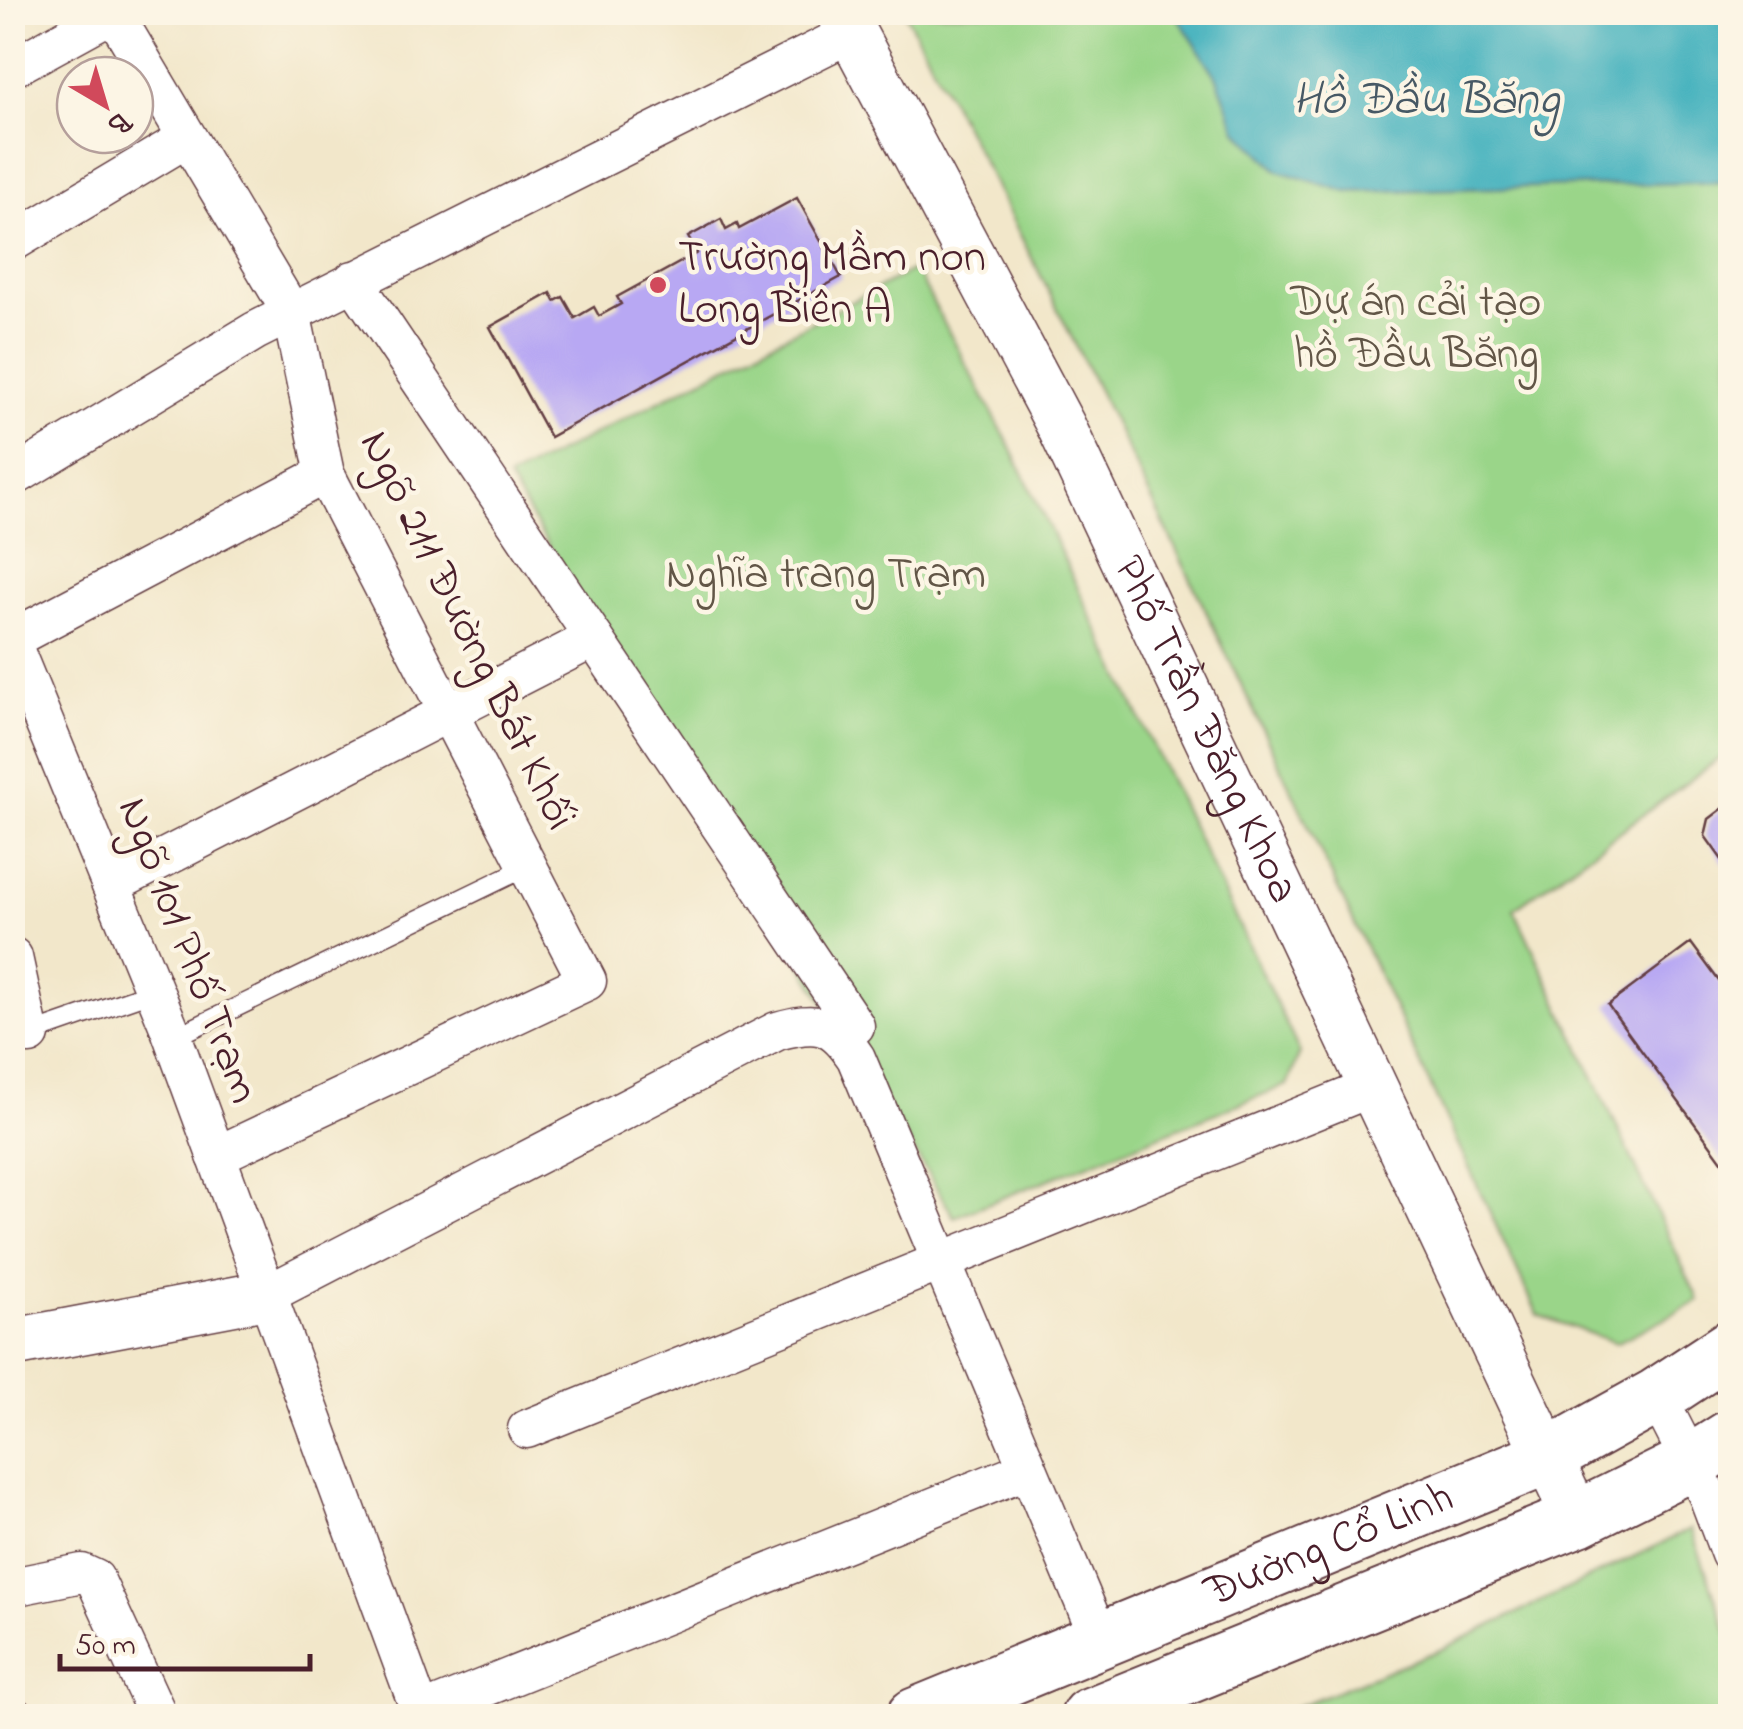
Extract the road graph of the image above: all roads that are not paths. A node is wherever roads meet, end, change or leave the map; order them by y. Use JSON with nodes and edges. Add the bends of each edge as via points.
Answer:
{"nodes":[{"id":1,"x":113,"y":13,"type":"edge"},
{"id":2,"x":846,"y":22,"type":"edge"},
{"id":3,"x":12,"y":68,"type":"edge"},
{"id":4,"x":187,"y":138,"type":"junction"},
{"id":5,"x":13,"y":243,"type":"edge"},
{"id":6,"x":352,"y":280,"type":"junction"},
{"id":7,"x":291,"y":312,"type":"junction"},
{"id":8,"x":325,"y":474,"type":"junction"},
{"id":9,"x":12,"y":478,"type":"edge"},
{"id":10,"x":594,"y":638,"type":"junction"},
{"id":11,"x":12,"y":642,"type":"edge"},
{"id":12,"x":451,"y":714,"type":"junction"},
{"id":13,"x":529,"y":866,"type":"junction"},
{"id":14,"x":112,"y":885,"type":"junction"},
{"id":15,"x":13,"y":957,"type":"edge"},
{"id":16,"x":154,"y":991,"type":"junction"},
{"id":17,"x":855,"y":1026,"type":"dead end"},
{"id":18,"x":21,"y":1038,"type":"edge"},
{"id":19,"x":173,"y":1038,"type":"junction"},
{"id":20,"x":1373,"y":1088,"type":"junction"},
{"id":21,"x":216,"y":1156,"type":"junction"},
{"id":22,"x":941,"y":1262,"type":"junction"},
{"id":23,"x":266,"y":1295,"type":"junction"},
{"id":24,"x":12,"y":1342,"type":"edge"},
{"id":25,"x":1730,"y":1348,"type":"edge"},
{"id":26,"x":1657,"y":1396,"type":"junction"},
{"id":27,"x":527,"y":1429,"type":"dead end"},
{"id":28,"x":1711,"y":1450,"type":"edge"},
{"id":29,"x":1547,"y":1457,"type":"junction"},
{"id":30,"x":1028,"y":1469,"type":"junction"},
{"id":31,"x":1576,"y":1519,"type":"junction"},
{"id":32,"x":1730,"y":1554,"type":"edge"},
{"id":33,"x":12,"y":1587,"type":"edge"},
{"id":34,"x":1100,"y":1640,"type":"junction"},
{"id":35,"x":422,"y":1715,"type":"edge"},
{"id":36,"x":158,"y":1716,"type":"edge"},
{"id":37,"x":915,"y":1716,"type":"edge"},
{"id":38,"x":1089,"y":1716,"type":"edge"}],
"edges":[{"from":1,"to":3,"type":"street"},
{"from":1,"to":4,"type":"street","name":"Ngõ 211 Đường Bát Khối"},
{"from":2,"to":6,"type":"street"},
{"from":2,"to":20,"type":"street","name":"Phố Trần Đăng Khoa","via":[[1060,426]]},
{"from":4,"to":5,"type":"street"},
{"from":4,"to":7,"type":"street","name":"Ngõ 211 Đường Bát Khối"},
{"from":6,"to":7,"type":"street"},
{"from":6,"to":10,"type":"street"},
{"from":7,"to":8,"type":"street","name":"Ngõ 211 Đường Bát Khối"},
{"from":7,"to":9,"type":"street"},
{"from":8,"to":11,"type":"street"},
{"from":8,"to":12,"type":"street","name":"Ngõ 211 Đường Bát Khối"},
{"from":10,"to":12,"type":"street"},
{"from":10,"to":17,"type":"street"},
{"from":11,"to":14,"type":"street","name":"Ngõ 101 Phố Trạm"},
{"from":12,"to":13,"type":"street","name":"Ngõ 211 Đường Bát Khối"},
{"from":12,"to":14,"type":"street"},
{"from":13,"to":19,"type":"lane"},
{"from":13,"to":21,"type":"street","name":"Ngõ 211 Đường Bát Khối","via":[[586,981]]},
{"from":14,"to":16,"type":"street","name":"Ngõ 101 Phố Trạm"},
{"from":15,"to":18,"type":"street"},
{"from":16,"to":18,"type":"lane"},
{"from":16,"to":19,"type":"street","name":"Ngõ 101 Phố Trạm"},
{"from":19,"to":21,"type":"street","name":"Ngõ 101 Phố Trạm"},
{"from":20,"to":22,"type":"street"},
{"from":20,"to":29,"type":"street","name":"Phố Trần Đăng Khoa"},
{"from":21,"to":23,"type":"street","name":"Ngõ 101 Phố Trạm"},
{"from":22,"to":23,"type":"street","via":[[856,1058],[828,1027],[804,1024],[777,1031]]},
{"from":22,"to":27,"type":"street"},
{"from":22,"to":30,"type":"street"},
{"from":23,"to":24,"type":"street"},
{"from":23,"to":35,"type":"street","name":"Ngõ 101 Phố Trạm"},
{"from":25,"to":26,"type":"main road","name":"Đường Cổ Linh"},
{"from":26,"to":28,"type":"street"},
{"from":26,"to":29,"type":"main road","name":"Đường Cổ Linh"},
{"from":28,"to":31,"type":"main road","name":"Đường Cổ Linh"},
{"from":28,"to":32,"type":"street"},
{"from":29,"to":31,"type":"street","name":"Phố Trần Đăng Khoa"},
{"from":29,"to":34,"type":"main road","name":"Đường Cổ Linh"},
{"from":30,"to":34,"type":"street"},
{"from":30,"to":35,"type":"street"},
{"from":31,"to":38,"type":"main road","name":"Đường Cổ Linh"},
{"from":33,"to":36,"type":"street","via":[[82,1573],[95,1579]]},
{"from":34,"to":37,"type":"main road","name":"Đường Cổ Linh"}]}
